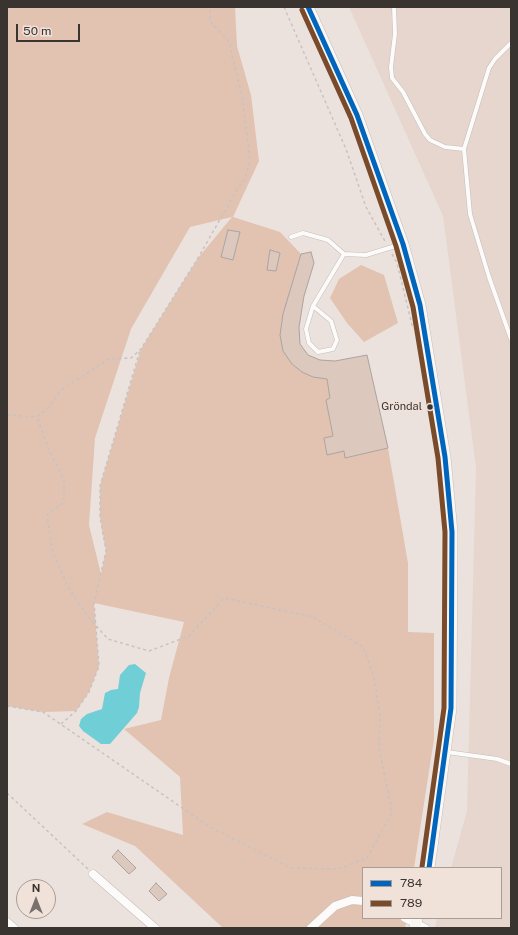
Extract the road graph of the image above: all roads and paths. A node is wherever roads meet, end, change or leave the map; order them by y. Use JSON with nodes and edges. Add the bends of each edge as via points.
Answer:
{"nodes":[{"id":1,"x":210,"y":7,"type":"edge"},
{"id":2,"x":284,"y":7,"type":"edge"},
{"id":3,"x":308,"y":7,"type":"edge"},
{"id":4,"x":394,"y":7,"type":"edge"},
{"id":5,"x":511,"y":43,"type":"edge"},
{"id":6,"x":464,"y":149,"type":"junction"},
{"id":7,"x":291,"y":237,"type":"dead end"},
{"id":8,"x":402,"y":244,"type":"junction"},
{"id":9,"x":389,"y":248,"type":"junction"},
{"id":10,"x":344,"y":254,"type":"junction"},
{"id":11,"x":313,"y":306,"type":"junction"},
{"id":12,"x":414,"y":330,"type":"dead end"},
{"id":13,"x":511,"y":339,"type":"edge"},
{"id":14,"x":141,"y":349,"type":"junction"},
{"id":15,"x":7,"y":415,"type":"edge"},
{"id":16,"x":37,"y":417,"type":"junction"},
{"id":17,"x":97,"y":627,"type":"junction"},
{"id":18,"x":7,"y":706,"type":"edge"},
{"id":19,"x":61,"y":724,"type":"junction"},
{"id":20,"x":445,"y":752,"type":"junction"},
{"id":21,"x":511,"y":764,"type":"edge"},
{"id":22,"x":7,"y":794,"type":"edge"},
{"id":23,"x":429,"y":867,"type":"edge"},
{"id":24,"x":93,"y":874,"type":"joint"},
{"id":25,"x":362,"y":901,"type":"edge"},
{"id":26,"x":407,"y":919,"type":"edge"},
{"id":27,"x":7,"y":922,"type":"edge"},
{"id":28,"x":418,"y":924,"type":"edge"},
{"id":29,"x":14,"y":928,"type":"edge"},
{"id":30,"x":155,"y":928,"type":"edge"},
{"id":31,"x":311,"y":928,"type":"edge"}],
"edges":[{"from":1,"to":14,"type":"path","via":[[210,21],[230,43],[242,95],[250,159],[246,177]]},
{"from":2,"to":9,"type":"path","via":[[346,149],[366,207]]},
{"from":3,"to":8,"type":"main road","via":[[358,115]]},
{"from":4,"to":6,"type":"lane","via":[[392,78],[403,92],[430,140],[445,147]]},
{"from":5,"to":6,"type":"lane","via":[[489,68]]},
{"from":6,"to":13,"type":"lane","via":[[470,214]]},
{"from":7,"to":10,"type":"lane","via":[[303,233],[328,240]]},
{"from":8,"to":9,"type":"lane"},
{"from":8,"to":20,"type":"main road","via":[[420,305],[451,500],[452,708]]},
{"from":9,"to":10,"type":"lane","via":[[366,255]]},
{"from":9,"to":12,"type":"path","via":[[397,263]]},
{"from":10,"to":11,"type":"lane"},
{"from":11,"to":11,"type":"lane","via":[[306,329],[309,343],[318,352],[333,349],[336,340],[331,321]]},
{"from":14,"to":16,"type":"path","via":[[131,358],[109,359],[61,390],[48,408]]},
{"from":14,"to":17,"type":"path","via":[[100,486],[100,517],[106,551],[94,603]]},
{"from":15,"to":16,"type":"path"},
{"from":16,"to":17,"type":"path","via":[[48,448],[64,480],[64,502],[48,515],[53,553],[69,589]]},
{"from":17,"to":19,"type":"path","via":[[99,666],[89,692],[76,711]]},
{"from":17,"to":19,"type":"path","via":[[108,640],[149,650],[189,636],[224,598],[313,616],[364,647],[374,676],[380,717],[379,747],[392,812],[367,858],[338,869],[291,868],[210,827]]},
{"from":18,"to":19,"type":"path","via":[[43,712]]},
{"from":20,"to":21,"type":"lane","via":[[497,759]]},
{"from":20,"to":23,"type":"main road"},
{"from":22,"to":24,"type":"path"},
{"from":24,"to":30,"type":"street"},
{"from":25,"to":31,"type":"street","via":[[352,900],[335,906]]},
{"from":26,"to":28,"type":"street"},
{"from":27,"to":29,"type":"street"}]}
